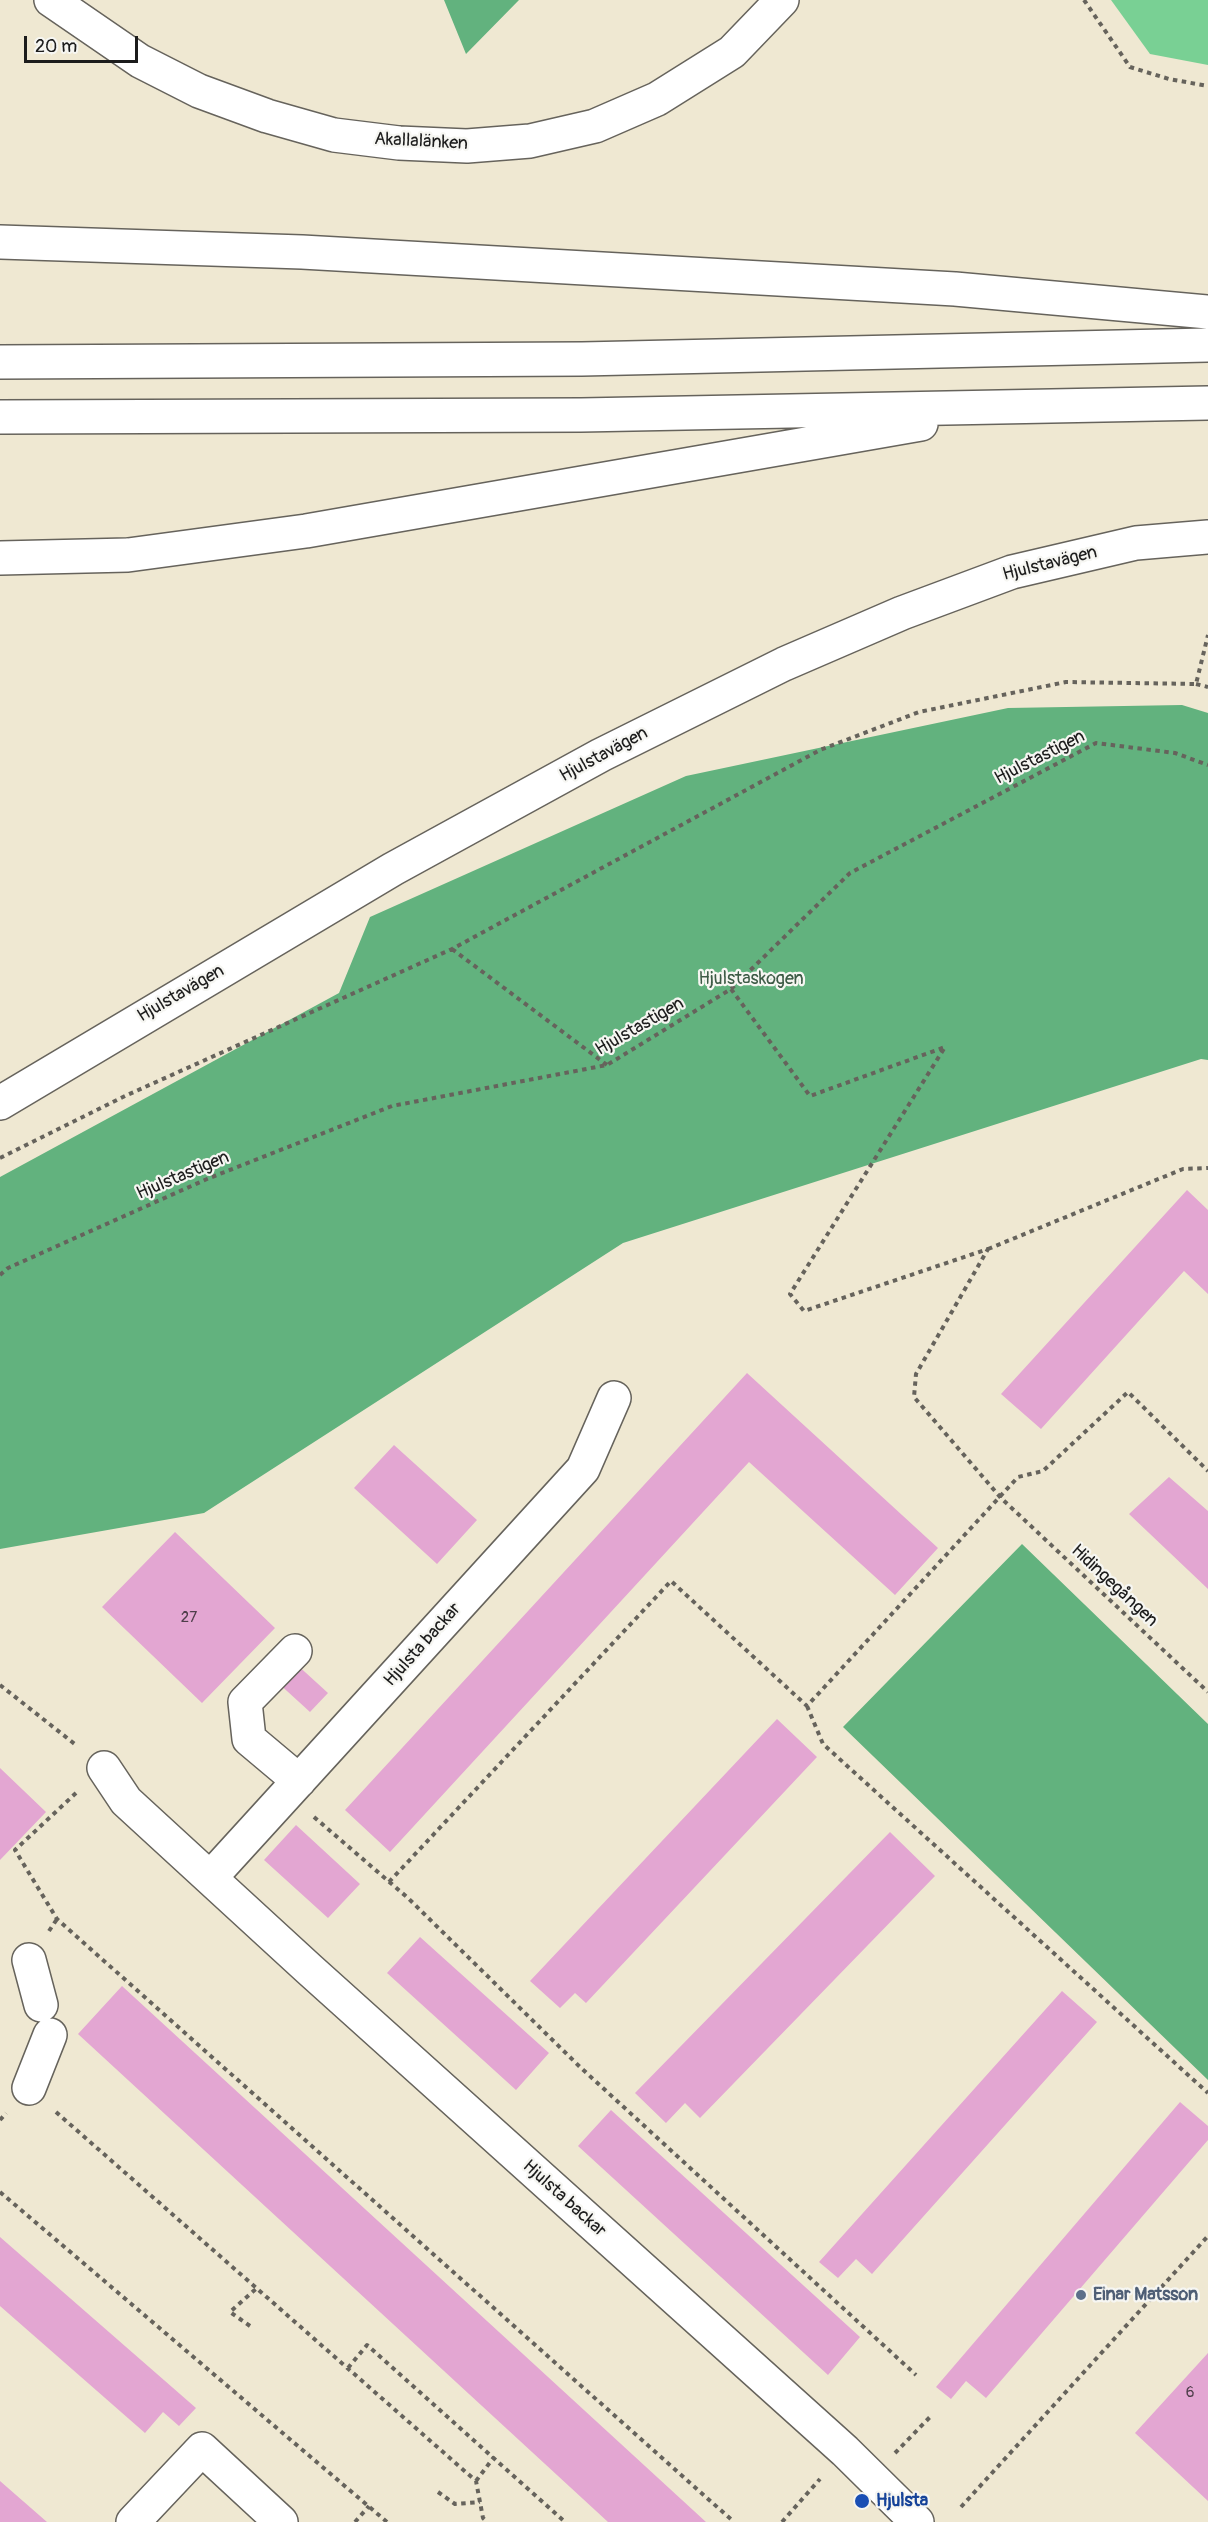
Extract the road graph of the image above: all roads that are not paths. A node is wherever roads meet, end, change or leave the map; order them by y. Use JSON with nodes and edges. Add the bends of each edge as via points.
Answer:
{"nodes":[{"id":1,"x":51,"y":0,"type":"edge"},
{"id":2,"x":782,"y":0,"type":"edge"},
{"id":3,"x":0,"y":242,"type":"edge"},
{"id":4,"x":1208,"y":312,"type":"edge"},
{"id":5,"x":1208,"y":345,"type":"edge"},
{"id":6,"x":0,"y":362,"type":"edge"},
{"id":7,"x":1208,"y":403,"type":"edge"},
{"id":8,"x":1014,"y":407,"type":"junction"},
{"id":9,"x":0,"y":417,"type":"edge"},
{"id":10,"x":1208,"y":537,"type":"edge"},
{"id":11,"x":0,"y":558,"type":"edge"},
{"id":12,"x":42,"y":1076,"type":"junction"},
{"id":13,"x":0,"y":1090,"type":"edge"},
{"id":14,"x":0,"y":1103,"type":"edge"},
{"id":15,"x":614,"y":1398,"type":"dead end"},
{"id":16,"x":295,"y":1651,"type":"dead end"},
{"id":17,"x":104,"y":1768,"type":"road end"},
{"id":18,"x":293,"y":1787,"type":"junction"},
{"id":19,"x":211,"y":1877,"type":"junction"},
{"id":20,"x":29,"y":1960,"type":"dead end"},
{"id":21,"x":29,"y":2088,"type":"road end"},
{"id":22,"x":133,"y":2522,"type":"edge"},
{"id":23,"x":281,"y":2522,"type":"edge"},
{"id":24,"x":917,"y":2522,"type":"edge"}],
"edges":[{"from":1,"to":2,"type":"main road","name":"Akallalänken","via":[[140,61],[199,91],[267,116],[334,135],[467,146],[530,141],[595,126],[657,99],[732,52]]},
{"from":3,"to":4,"type":"main road","via":[[302,252],[955,289]]},
{"from":5,"to":6,"type":"main road","via":[[582,359]]},
{"from":7,"to":8,"type":"main road"},
{"from":8,"to":9,"type":"main road","via":[[569,415]]},
{"from":8,"to":11,"type":"main road","via":[[306,531],[128,555]]},
{"from":10,"to":12,"type":"main road","name":"Hjulstavägen","via":[[1136,543],[1012,572],[902,613],[784,664],[600,756],[393,869]]},
{"from":12,"to":13,"type":"main road","name":"Hjulstavägen"},
{"from":12,"to":14,"type":"main road","name":"Hjulstavägen"},
{"from":15,"to":18,"type":"main road","name":"Hjulsta backar","via":[[583,1469]]},
{"from":16,"to":18,"type":"main road","via":[[245,1702],[249,1739]]},
{"from":17,"to":19,"type":"main road","name":"Hjulsta backar","via":[[126,1801]]},
{"from":18,"to":19,"type":"main road","name":"Hjulsta backar"},
{"from":19,"to":24,"type":"main road","name":"Hjulsta backar","via":[[309,1970],[845,2451]]},
{"from":20,"to":21,"type":"main road","via":[[45,2020]]},
{"from":22,"to":23,"type":"main road","via":[[201,2449]]}]}
